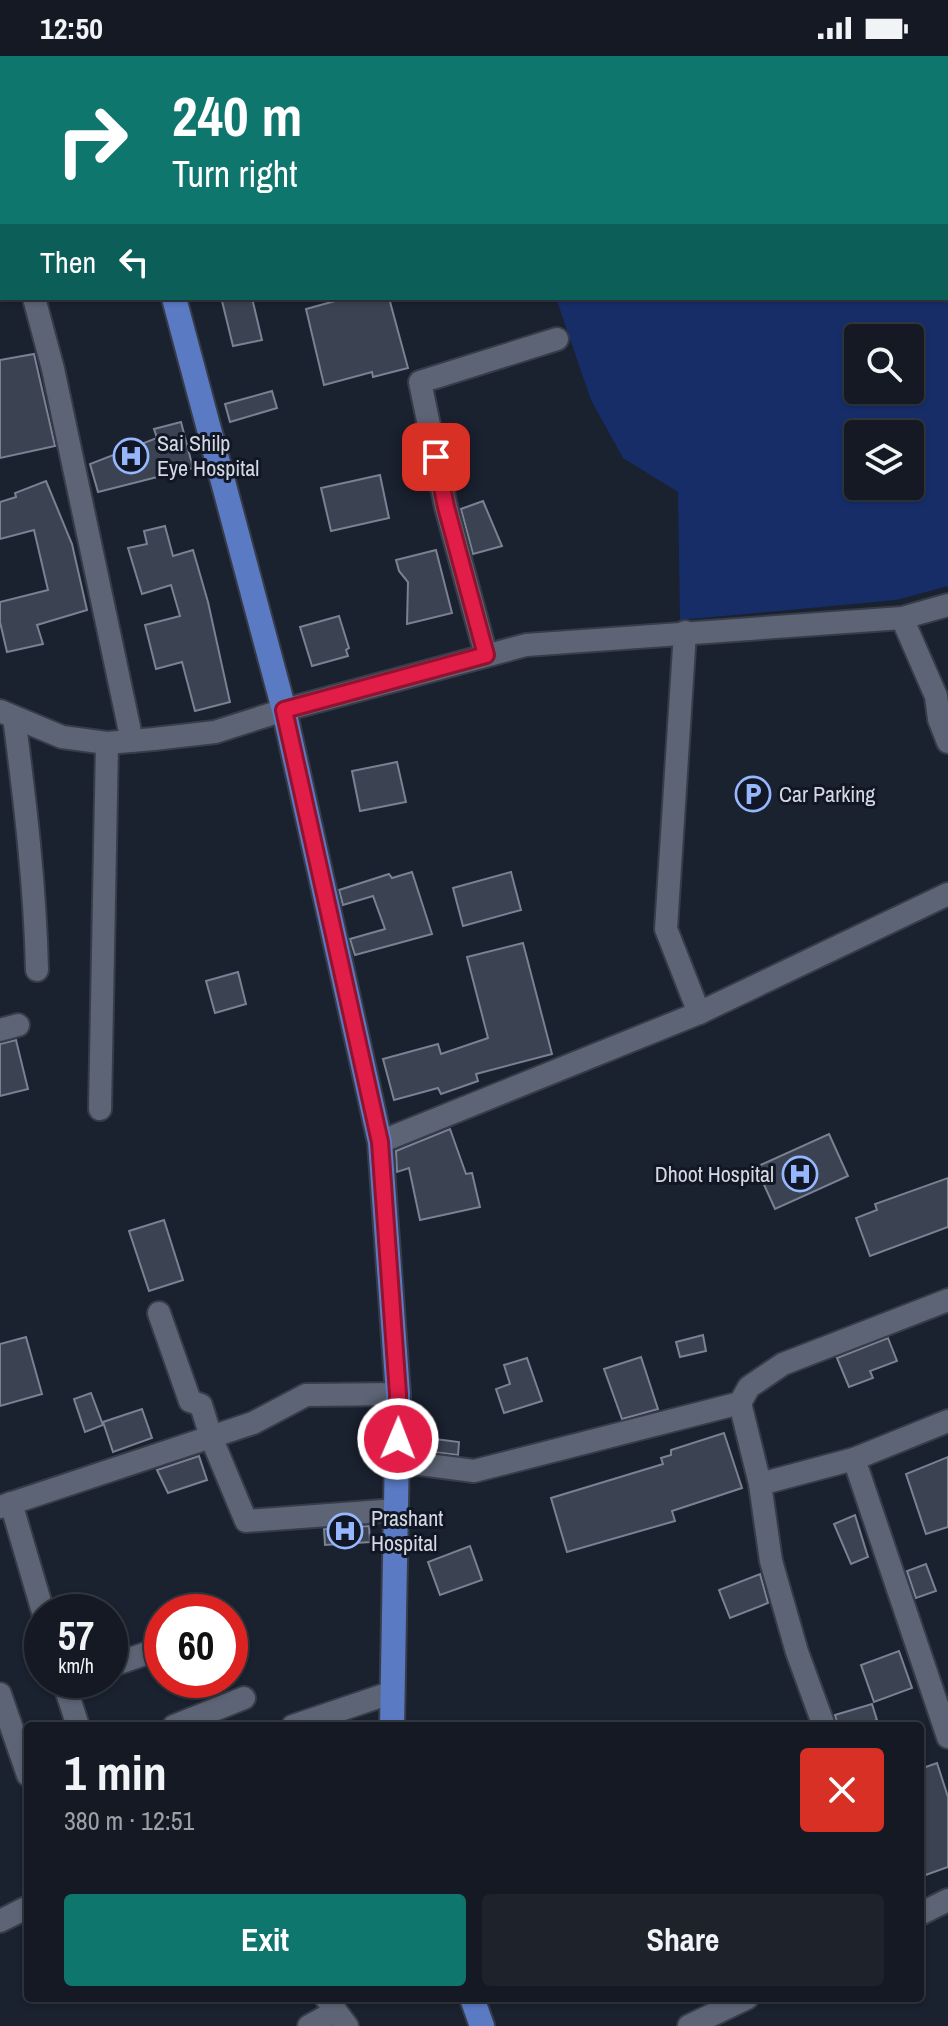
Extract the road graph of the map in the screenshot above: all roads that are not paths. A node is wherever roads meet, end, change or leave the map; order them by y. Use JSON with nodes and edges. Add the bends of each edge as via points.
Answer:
{"nodes":[{"id":1,"x":35,"y":300,"type":"edge"},
{"id":2,"x":175,"y":300,"type":"edge"},
{"id":3,"x":557,"y":339,"type":"dead end"},
{"id":4,"x":948,"y":605,"type":"edge"},
{"id":5,"x":902,"y":618,"type":"junction"},
{"id":6,"x":685,"y":632,"type":"junction"},
{"id":7,"x":486,"y":655,"type":"junction"},
{"id":8,"x":942,"y":694,"type":"edge"},
{"id":9,"x":284,"y":710,"type":"junction"},
{"id":10,"x":7,"y":714,"type":"edge"},
{"id":11,"x":132,"y":741,"type":"junction"},
{"id":12,"x":948,"y":742,"type":"edge"},
{"id":13,"x":107,"y":743,"type":"junction"},
{"id":14,"x":948,"y":894,"type":"edge"},
{"id":15,"x":37,"y":970,"type":"dead end"},
{"id":16,"x":699,"y":1013,"type":"junction"},
{"id":17,"x":100,"y":1109,"type":"dead end"},
{"id":18,"x":380,"y":1142,"type":"junction"},
{"id":19,"x":948,"y":1300,"type":"edge"},
{"id":20,"x":159,"y":1313,"type":"dead end"},
{"id":21,"x":398,"y":1394,"type":"junction"},
{"id":22,"x":740,"y":1403,"type":"junction"},
{"id":23,"x":948,"y":1421,"type":"edge"},
{"id":24,"x":211,"y":1437,"type":"junction"},
{"id":25,"x":854,"y":1459,"type":"junction"},
{"id":26,"x":397,"y":1461,"type":"junction"},
{"id":27,"x":760,"y":1484,"type":"junction"},
{"id":28,"x":6,"y":1505,"type":"edge"},
{"id":29,"x":396,"y":1510,"type":"junction"},
{"id":30,"x":37,"y":1594,"type":"edge"},
{"id":31,"x":393,"y":1692,"type":"junction"},
{"id":32,"x":0,"y":1694,"type":"edge"},
{"id":33,"x":70,"y":1698,"type":"edge"},
{"id":34,"x":244,"y":1698,"type":"dead end"},
{"id":35,"x":77,"y":1722,"type":"edge"},
{"id":36,"x":184,"y":1722,"type":"edge"},
{"id":37,"x":305,"y":1722,"type":"edge"},
{"id":38,"x":392,"y":1722,"type":"edge"},
{"id":39,"x":823,"y":1722,"type":"edge"},
{"id":40,"x":948,"y":1737,"type":"edge"},
{"id":41,"x":24,"y":1763,"type":"edge"},
{"id":42,"x":948,"y":1900,"type":"edge"},
{"id":43,"x":24,"y":1909,"type":"edge"},
{"id":44,"x":924,"y":1912,"type":"edge"},
{"id":45,"x":0,"y":1921,"type":"edge"},
{"id":46,"x":473,"y":2002,"type":"edge"},
{"id":47,"x":739,"y":2002,"type":"edge"},
{"id":48,"x":336,"y":2012,"type":"edge"},
{"id":49,"x":309,"y":2026,"type":"edge"},
{"id":50,"x":482,"y":2026,"type":"edge"},
{"id":51,"x":689,"y":2026,"type":"edge"}],
"edges":[{"from":1,"to":11,"type":"street"},
{"from":2,"to":9,"type":"main road"},
{"from":3,"to":7,"type":"street","via":[[420,382],[446,507]]},
{"from":4,"to":5,"type":"street"},
{"from":5,"to":6,"type":"street"},
{"from":5,"to":8,"type":"street"},
{"from":6,"to":7,"type":"street","via":[[526,645]]},
{"from":6,"to":16,"type":"street","via":[[666,929]]},
{"from":7,"to":9,"type":"street"},
{"from":8,"to":12,"type":"street","via":[[939,719]]},
{"from":9,"to":11,"type":"street","via":[[215,732]]},
{"from":9,"to":18,"type":"main road"},
{"from":10,"to":13,"type":"street","via":[[62,737]]},
{"from":10,"to":15,"type":"street","via":[[29,829]]},
{"from":11,"to":13,"type":"street"},
{"from":13,"to":17,"type":"street"},
{"from":14,"to":16,"type":"street"},
{"from":16,"to":18,"type":"street"},
{"from":18,"to":21,"type":"main road"},
{"from":19,"to":22,"type":"street","via":[[783,1364],[749,1387]]},
{"from":20,"to":24,"type":"street","via":[[190,1401],[201,1405]]},
{"from":21,"to":24,"type":"street","via":[[306,1395],[253,1423]]},
{"from":21,"to":26,"type":"main road"},
{"from":22,"to":26,"type":"street","via":[[474,1471]]},
{"from":22,"to":27,"type":"street"},
{"from":23,"to":25,"type":"street"},
{"from":24,"to":28,"type":"street"},
{"from":24,"to":29,"type":"street","via":[[246,1521]]},
{"from":25,"to":27,"type":"street"},
{"from":25,"to":40,"type":"street"},
{"from":26,"to":29,"type":"main road"},
{"from":27,"to":39,"type":"street","via":[[771,1561]]},
{"from":28,"to":30,"type":"street"},
{"from":29,"to":31,"type":"main road"},
{"from":31,"to":37,"type":"street"},
{"from":31,"to":38,"type":"main road"},
{"from":32,"to":41,"type":"street"},
{"from":33,"to":35,"type":"street"},
{"from":34,"to":36,"type":"street"},
{"from":42,"to":44,"type":"street"},
{"from":43,"to":45,"type":"street"},
{"from":46,"to":50,"type":"main road"},
{"from":47,"to":51,"type":"street"},
{"from":48,"to":49,"type":"street"}]}
